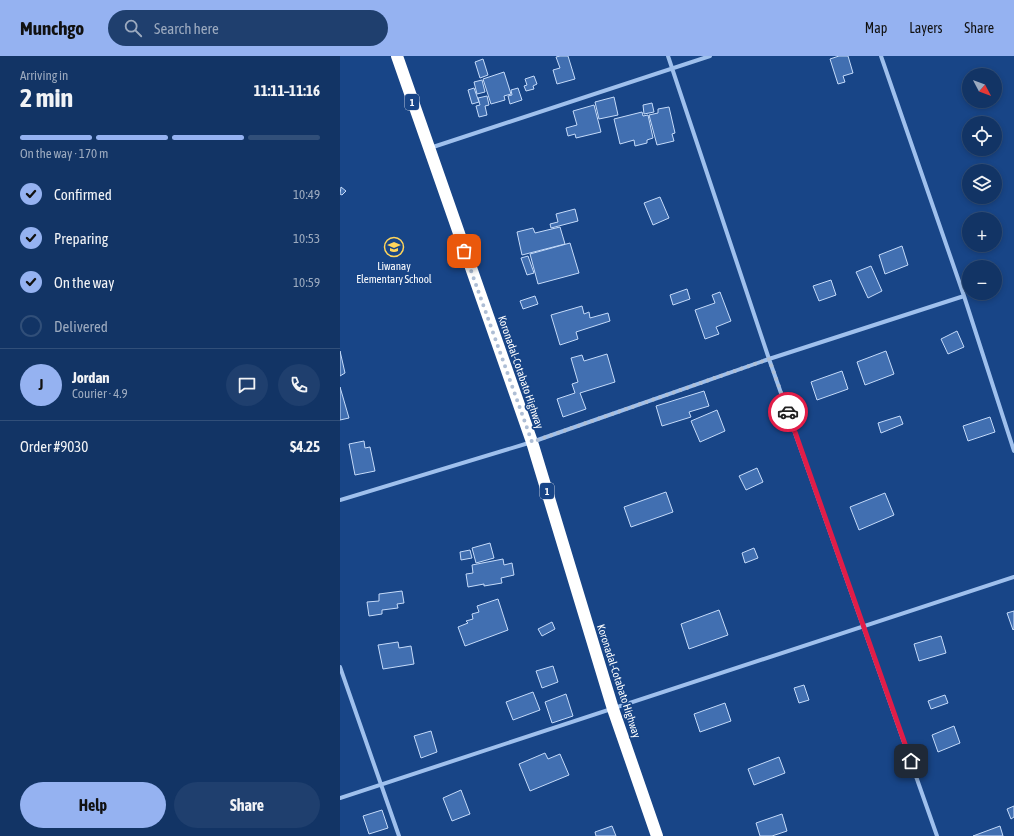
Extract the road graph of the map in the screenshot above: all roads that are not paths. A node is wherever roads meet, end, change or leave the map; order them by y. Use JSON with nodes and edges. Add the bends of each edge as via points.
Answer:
{"nodes":[{"id":1,"x":396,"y":56,"type":"edge"},
{"id":2,"x":668,"y":56,"type":"edge"},
{"id":3,"x":710,"y":56,"type":"edge"},
{"id":4,"x":881,"y":56,"type":"edge"},
{"id":5,"x":672,"y":68,"type":"junction"},
{"id":6,"x":428,"y":148,"type":"junction"},
{"id":7,"x":962,"y":290,"type":"edge"},
{"id":8,"x":962,"y":297,"type":"edge"},
{"id":9,"x":965,"y":300,"type":"edge"},
{"id":10,"x":769,"y":359,"type":"junction"},
{"id":11,"x":532,"y":442,"type":"junction"},
{"id":12,"x":1014,"y":451,"type":"edge"},
{"id":13,"x":340,"y":500,"type":"edge"},
{"id":14,"x":1014,"y":577,"type":"edge"},
{"id":15,"x":863,"y":626,"type":"junction"},
{"id":16,"x":340,"y":667,"type":"edge"},
{"id":17,"x":613,"y":710,"type":"junction"},
{"id":18,"x":381,"y":784,"type":"junction"},
{"id":19,"x":340,"y":798,"type":"edge"},
{"id":20,"x":399,"y":836,"type":"edge"},
{"id":21,"x":656,"y":836,"type":"edge"},
{"id":22,"x":937,"y":836,"type":"edge"}],
"edges":[{"from":1,"to":6,"type":"highway","name":"Koronadal-Cotabato Highway","number":"1"},
{"from":2,"to":5,"type":"street"},
{"from":3,"to":5,"type":"street"},
{"from":4,"to":7,"type":"street"},
{"from":5,"to":6,"type":"street"},
{"from":5,"to":10,"type":"street"},
{"from":6,"to":11,"type":"highway","name":"Koronadal-Cotabato Highway","number":"1"},
{"from":8,"to":10,"type":"street"},
{"from":9,"to":12,"type":"street"},
{"from":10,"to":11,"type":"street"},
{"from":10,"to":15,"type":"street"},
{"from":11,"to":13,"type":"street"},
{"from":11,"to":17,"type":"highway","name":"Koronadal-Cotabato Highway","number":"1"},
{"from":14,"to":15,"type":"street"},
{"from":15,"to":17,"type":"street"},
{"from":15,"to":22,"type":"street"},
{"from":16,"to":18,"type":"street"},
{"from":17,"to":18,"type":"street"},
{"from":17,"to":21,"type":"highway","name":"Koronadal-Cotabato Highway","number":"1"},
{"from":18,"to":19,"type":"street"},
{"from":18,"to":20,"type":"street"}]}
